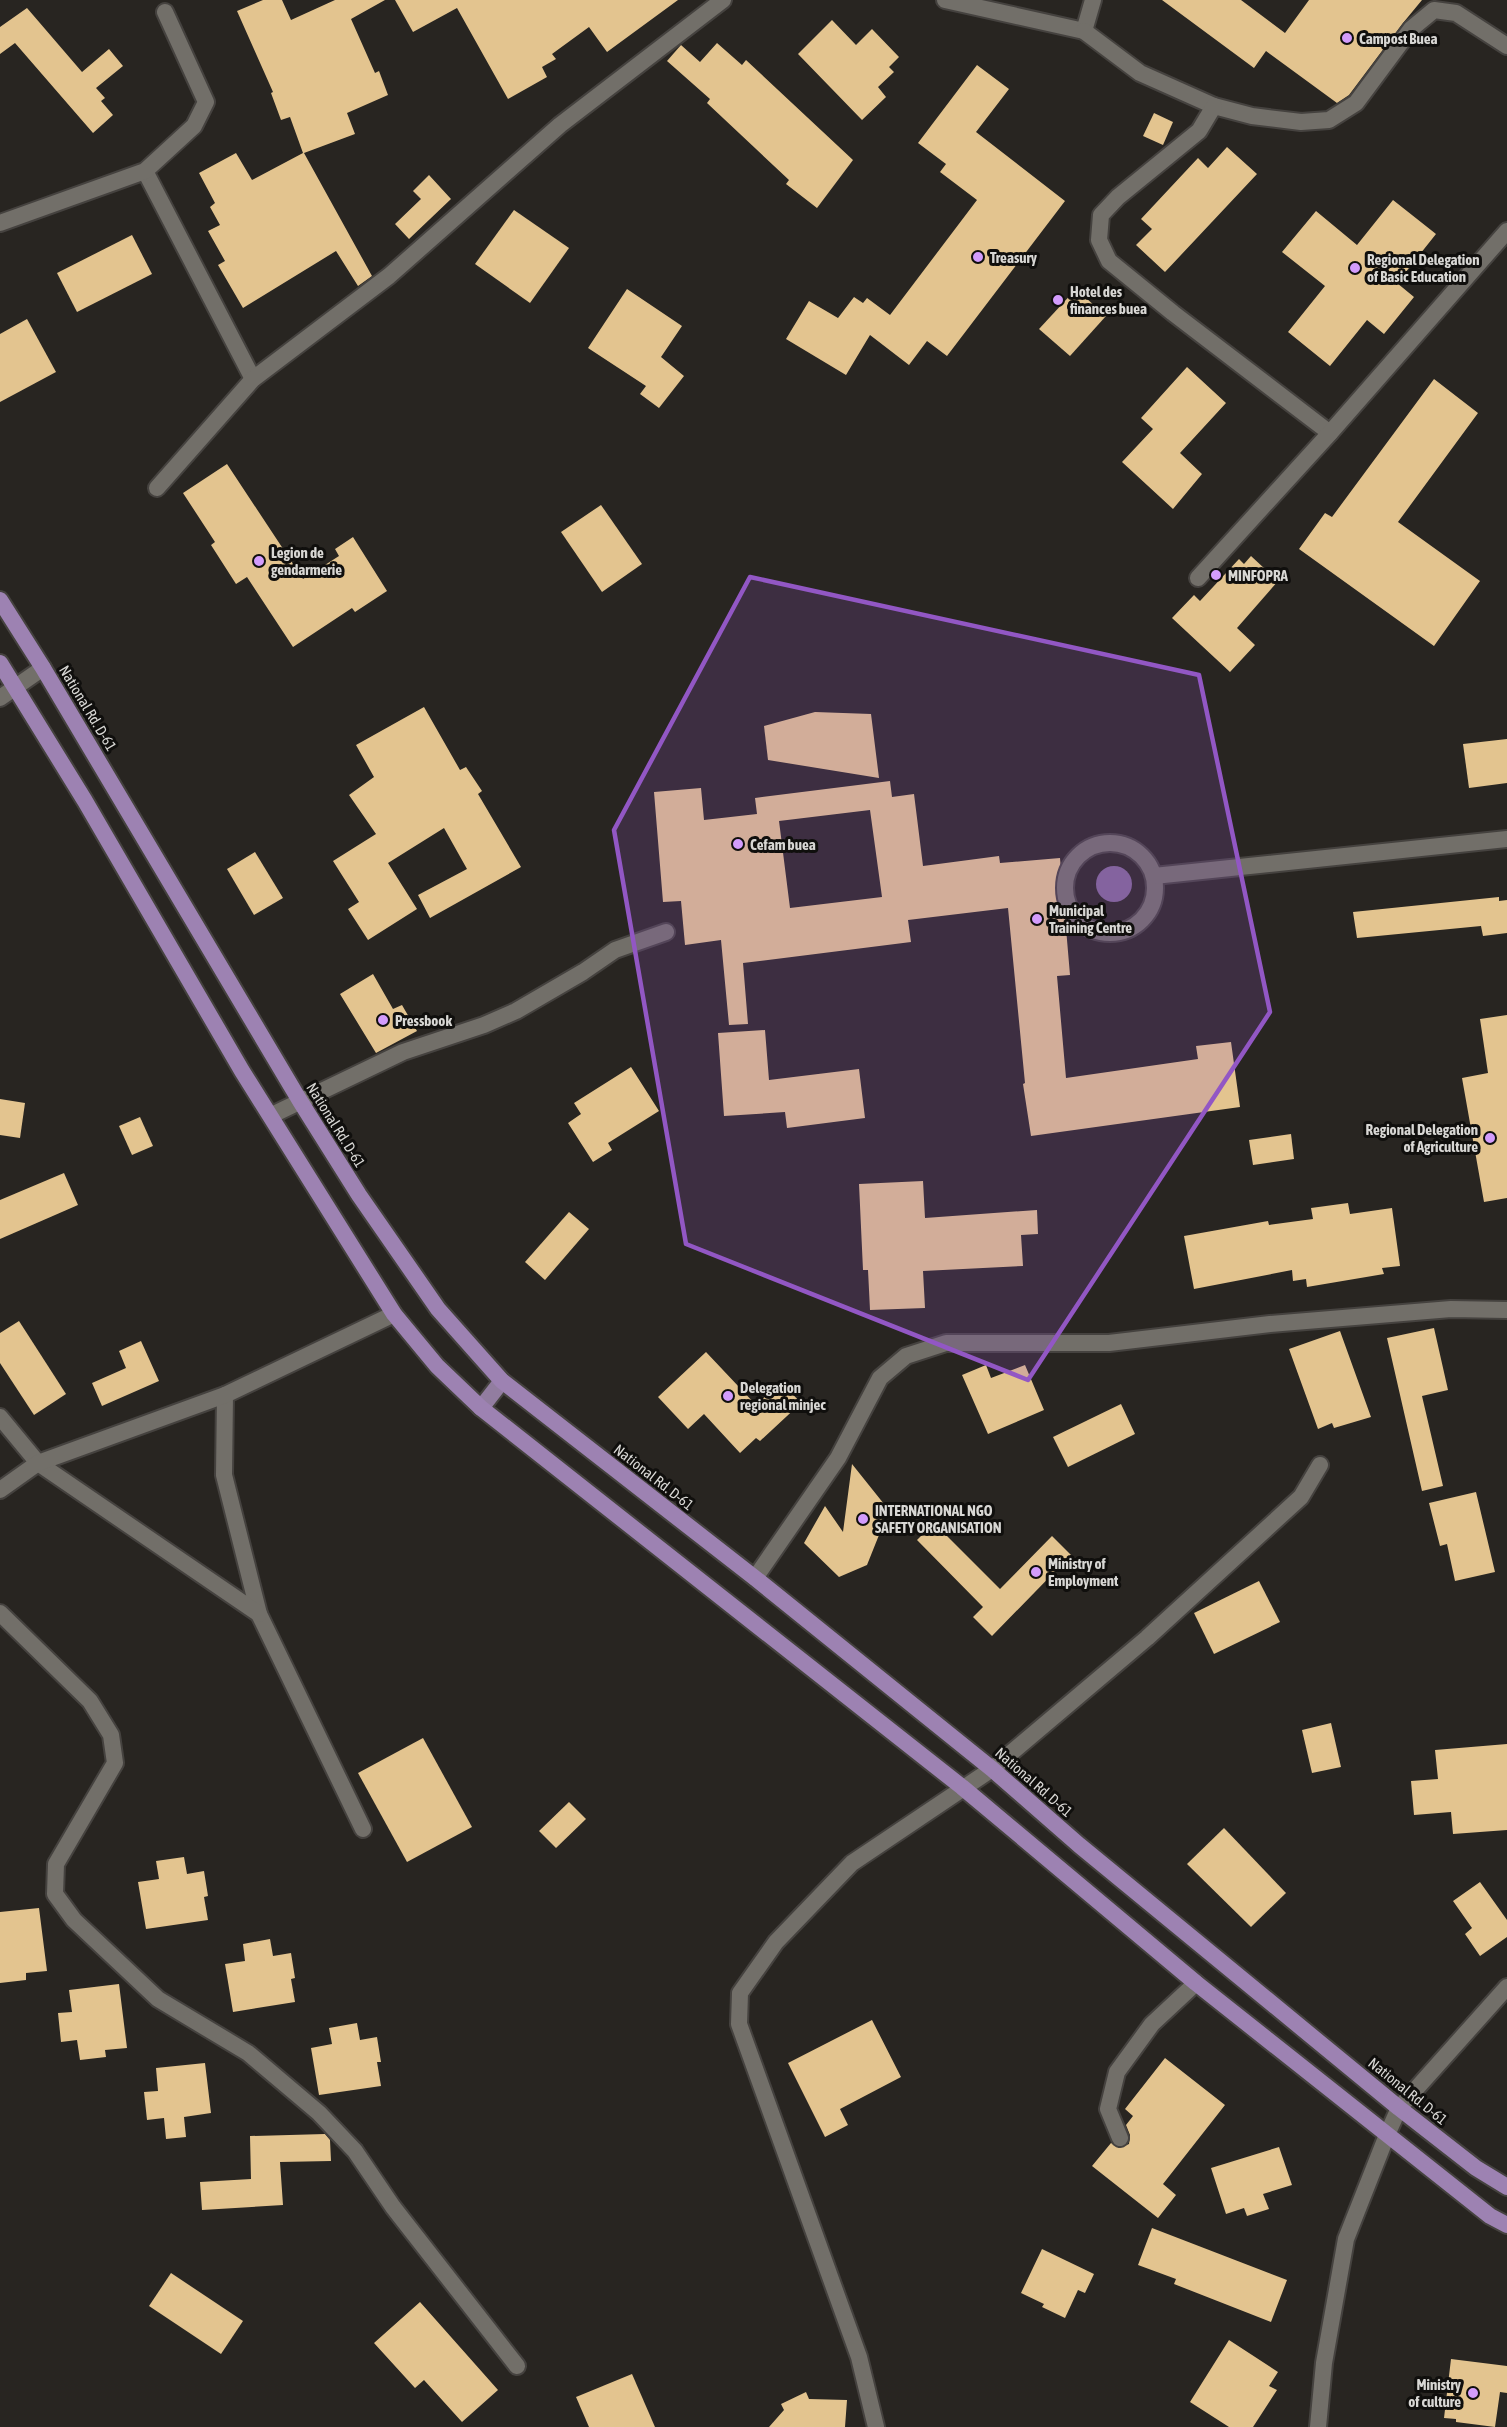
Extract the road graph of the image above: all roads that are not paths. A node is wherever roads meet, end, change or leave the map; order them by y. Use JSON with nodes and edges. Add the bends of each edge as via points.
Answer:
{"nodes":[{"id":1,"x":723,"y":0,"type":"edge"},
{"id":2,"x":945,"y":0,"type":"edge"},
{"id":3,"x":1093,"y":0,"type":"edge"},
{"id":4,"x":165,"y":12,"type":"dead end"},
{"id":5,"x":1084,"y":31,"type":"junction"},
{"id":6,"x":1507,"y":46,"type":"edge"},
{"id":7,"x":1214,"y":106,"type":"junction"},
{"id":8,"x":145,"y":171,"type":"junction"},
{"id":9,"x":0,"y":223,"type":"edge"},
{"id":10,"x":1507,"y":231,"type":"edge"},
{"id":11,"x":253,"y":379,"type":"junction"},
{"id":12,"x":1330,"y":433,"type":"junction"},
{"id":13,"x":157,"y":488,"type":"dead end"},
{"id":14,"x":1198,"y":578,"type":"dead end"},
{"id":15,"x":0,"y":600,"type":"edge"},
{"id":16,"x":0,"y":663,"type":"edge"},
{"id":17,"x":43,"y":668,"type":"junction"},
{"id":18,"x":15,"y":687,"type":"junction"},
{"id":19,"x":0,"y":698,"type":"edge"},
{"id":20,"x":1507,"y":839,"type":"edge"},
{"id":21,"x":1154,"y":876,"type":"junction"},
{"id":22,"x":666,"y":932,"type":"dead end"},
{"id":23,"x":300,"y":1101,"type":"junction"},
{"id":24,"x":272,"y":1115,"type":"junction"},
{"id":25,"x":1507,"y":1310,"type":"edge"},
{"id":26,"x":394,"y":1314,"type":"junction"},
{"id":27,"x":502,"y":1381,"type":"junction"},
{"id":28,"x":225,"y":1395,"type":"junction"},
{"id":29,"x":481,"y":1408,"type":"junction"},
{"id":30,"x":0,"y":1417,"type":"edge"},
{"id":31,"x":38,"y":1463,"type":"junction"},
{"id":32,"x":1320,"y":1465,"type":"dead end"},
{"id":33,"x":0,"y":1490,"type":"edge"},
{"id":34,"x":755,"y":1578,"type":"junction"},
{"id":35,"x":0,"y":1613,"type":"edge"},
{"id":36,"x":259,"y":1614,"type":"junction"},
{"id":37,"x":992,"y":1769,"type":"junction"},
{"id":38,"x":962,"y":1787,"type":"junction"},
{"id":39,"x":363,"y":1829,"type":"dead end"},
{"id":40,"x":1196,"y":1983,"type":"junction"},
{"id":41,"x":1507,"y":1987,"type":"edge"},
{"id":42,"x":1400,"y":2108,"type":"junction"},
{"id":43,"x":1387,"y":2135,"type":"junction"},
{"id":44,"x":1120,"y":2138,"type":"dead end"},
{"id":45,"x":1507,"y":2187,"type":"edge"},
{"id":46,"x":1507,"y":2225,"type":"edge"},
{"id":47,"x":517,"y":2366,"type":"dead end"},
{"id":48,"x":876,"y":2427,"type":"edge"},
{"id":49,"x":1318,"y":2427,"type":"edge"}],
"edges":[{"from":1,"to":11,"type":"street","via":[[561,125],[389,276]]},
{"from":2,"to":5,"type":"street"},
{"from":3,"to":5,"type":"street"},
{"from":4,"to":8,"type":"street","via":[[206,102],[194,126]]},
{"from":5,"to":7,"type":"street","via":[[1140,73]]},
{"from":6,"to":7,"type":"street","via":[[1456,13],[1434,10],[1411,29],[1356,103],[1329,120],[1301,122]]},
{"from":7,"to":12,"type":"street","via":[[1200,131],[1118,197],[1101,216],[1099,240],[1109,261]]},
{"from":8,"to":9,"type":"street"},
{"from":8,"to":11,"type":"street"},
{"from":10,"to":12,"type":"street"},
{"from":11,"to":13,"type":"street"},
{"from":12,"to":14,"type":"street"},
{"from":15,"to":17,"type":"highway","name":"National Rd. D-61"},
{"from":16,"to":18,"type":"highway"},
{"from":17,"to":18,"type":"street"},
{"from":17,"to":23,"type":"highway","name":"National Rd. D-61"},
{"from":18,"to":19,"type":"street"},
{"from":18,"to":24,"type":"highway","via":[[242,1071]]},
{"from":20,"to":21,"type":"street"},
{"from":21,"to":21,"type":"street","via":[[1152,905],[1144,918],[1119,933],[1090,929],[1069,908],[1064,894],[1065,879],[1075,859],[1093,845],[1123,844],[1137,851]]},
{"from":22,"to":23,"type":"street","via":[[615,950],[516,1011],[403,1052]]},
{"from":23,"to":24,"type":"street"},
{"from":23,"to":27,"type":"highway","name":"National Rd. D-61","via":[[438,1309]]},
{"from":24,"to":26,"type":"highway"},
{"from":25,"to":34,"type":"street","via":[[1451,1309],[1270,1324],[1109,1343],[946,1343],[906,1356],[880,1378],[838,1458]]},
{"from":26,"to":28,"type":"street"},
{"from":26,"to":29,"type":"highway","via":[[437,1366]]},
{"from":27,"to":29,"type":"main road"},
{"from":27,"to":34,"type":"highway","name":"National Rd. D-61"},
{"from":28,"to":31,"type":"street"},
{"from":28,"to":36,"type":"street","via":[[224,1474]]},
{"from":29,"to":38,"type":"highway"},
{"from":30,"to":31,"type":"street"},
{"from":31,"to":33,"type":"street"},
{"from":31,"to":36,"type":"street"},
{"from":32,"to":37,"type":"street","via":[[1301,1497],[1264,1532],[1148,1638]]},
{"from":34,"to":37,"type":"highway","name":"National Rd. D-61"},
{"from":35,"to":47,"type":"street","via":[[90,1701],[111,1735],[114,1763],[56,1864],[55,1894],[74,1920],[158,1999],[248,2053],[319,2113],[355,2151],[393,2207]]},
{"from":36,"to":39,"type":"street"},
{"from":37,"to":38,"type":"street"},
{"from":37,"to":42,"type":"highway","name":"National Rd. D-61"},
{"from":38,"to":40,"type":"highway"},
{"from":38,"to":48,"type":"street","via":[[852,1863],[776,1942],[740,1993],[739,2024],[859,2357]]},
{"from":40,"to":43,"type":"highway"},
{"from":40,"to":44,"type":"street","via":[[1152,2024],[1117,2072],[1108,2109]]},
{"from":41,"to":42,"type":"street"},
{"from":42,"to":43,"type":"street"},
{"from":42,"to":45,"type":"highway","name":"National Rd. D-61","via":[[1476,2168]]},
{"from":43,"to":46,"type":"highway"},
{"from":43,"to":49,"type":"street","via":[[1346,2240],[1324,2363]]}]}
